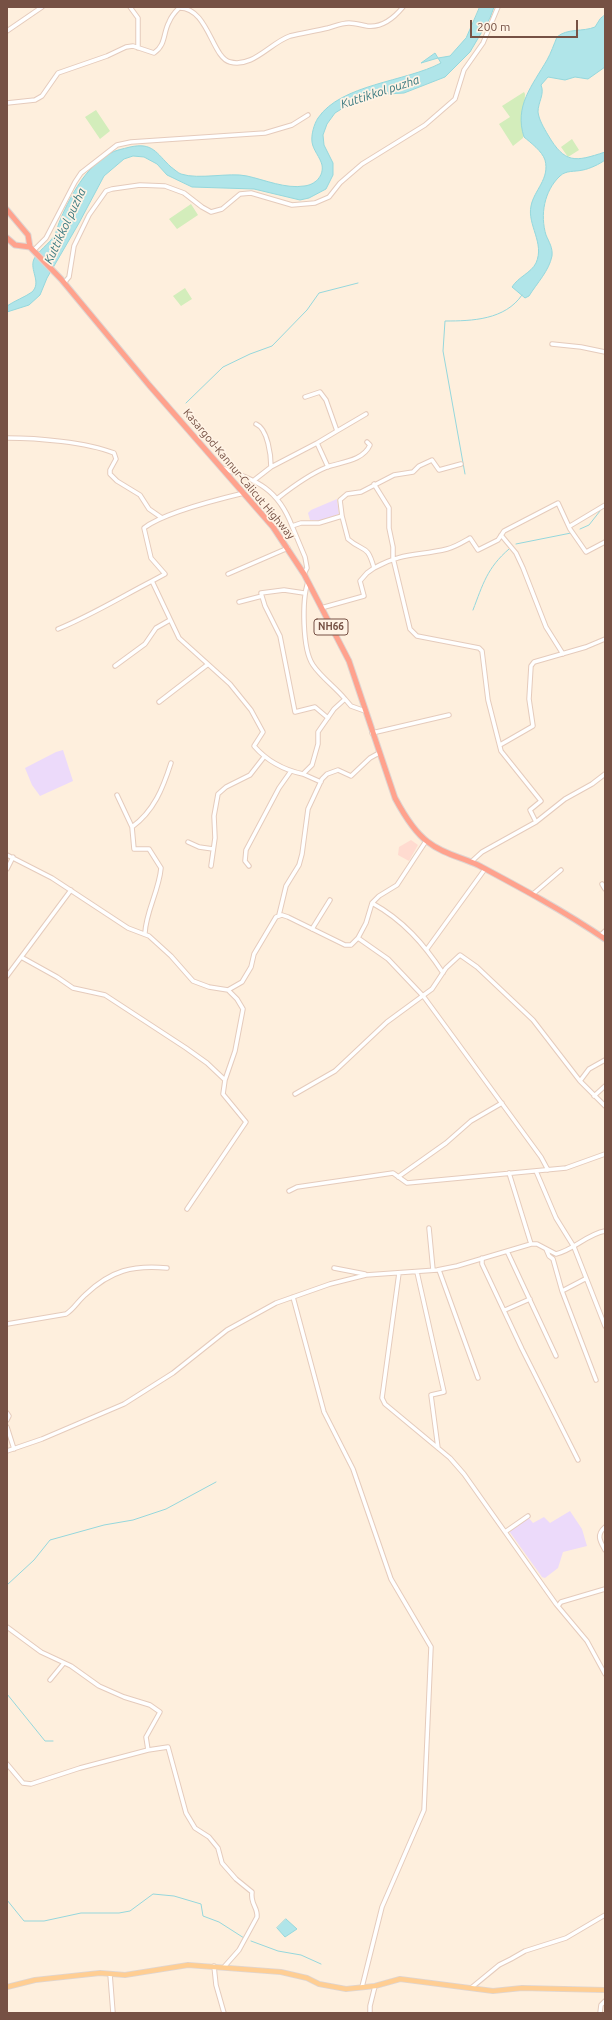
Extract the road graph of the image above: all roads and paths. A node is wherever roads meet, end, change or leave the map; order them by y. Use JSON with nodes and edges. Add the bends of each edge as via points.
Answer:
{"nodes":[{"id":1,"x":42,"y":7,"type":"edge"},
{"id":2,"x":130,"y":7,"type":"edge"},
{"id":3,"x":403,"y":7,"type":"edge"},
{"id":4,"x":498,"y":7,"type":"edge"},
{"id":5,"x":7,"y":31,"type":"edge"},
{"id":6,"x":138,"y":48,"type":"junction"},
{"id":7,"x":7,"y":103,"type":"edge"},
{"id":8,"x":308,"y":115,"type":"dead end"},
{"id":9,"x":7,"y":210,"type":"edge"},
{"id":10,"x":7,"y":238,"type":"edge"},
{"id":11,"x":33,"y":250,"type":"junction"},
{"id":12,"x":63,"y":281,"type":"junction"},
{"id":13,"x":552,"y":344,"type":"dead end"},
{"id":14,"x":605,"y":352,"type":"edge"},
{"id":15,"x":305,"y":397,"type":"dead end"},
{"id":16,"x":366,"y":414,"type":"dead end"},
{"id":17,"x":256,"y":424,"type":"dead end"},
{"id":18,"x":337,"y":432,"type":"junction"},
{"id":19,"x":7,"y":438,"type":"edge"},
{"id":20,"x":367,"y":442,"type":"dead end"},
{"id":21,"x":317,"y":443,"type":"junction"},
{"id":22,"x":461,"y":464,"type":"dead end"},
{"id":23,"x":221,"y":467,"type":"junction"},
{"id":24,"x":328,"y":467,"type":"junction"},
{"id":25,"x":271,"y":468,"type":"junction"},
{"id":26,"x":253,"y":481,"type":"junction"},
{"id":27,"x":374,"y":484,"type":"junction"},
{"id":28,"x":244,"y":493,"type":"junction"},
{"id":29,"x":278,"y":498,"type":"junction"},
{"id":30,"x":605,"y":505,"type":"edge"},
{"id":31,"x":342,"y":516,"type":"junction"},
{"id":32,"x":162,"y":518,"type":"junction"},
{"id":33,"x":292,"y":526,"type":"junction"},
{"id":34,"x":570,"y":526,"type":"junction"},
{"id":35,"x":501,"y":535,"type":"junction"},
{"id":36,"x":605,"y":542,"type":"edge"},
{"id":37,"x":288,"y":548,"type":"junction"},
{"id":38,"x":393,"y":558,"type":"junction"},
{"id":39,"x":374,"y":568,"type":"junction"},
{"id":40,"x":228,"y":574,"type":"dead end"},
{"id":41,"x":304,"y":574,"type":"junction"},
{"id":42,"x":152,"y":581,"type":"junction"},
{"id":43,"x":308,"y":582,"type":"junction"},
{"id":44,"x":304,"y":593,"type":"junction"},
{"id":45,"x":262,"y":596,"type":"junction"},
{"id":46,"x":239,"y":602,"type":"dead end"},
{"id":47,"x":322,"y":608,"type":"junction"},
{"id":48,"x":170,"y":620,"type":"junction"},
{"id":49,"x":58,"y":629,"type":"dead end"},
{"id":50,"x":605,"y":639,"type":"edge"},
{"id":51,"x":563,"y":654,"type":"junction"},
{"id":52,"x":207,"y":665,"type":"junction"},
{"id":53,"x":115,"y":666,"type":"dead end"},
{"id":54,"x":345,"y":699,"type":"junction"},
{"id":55,"x":159,"y":702,"type":"dead end"},
{"id":56,"x":365,"y":711,"type":"junction"},
{"id":57,"x":448,"y":715,"type":"dead end"},
{"id":58,"x":328,"y":718,"type":"junction"},
{"id":59,"x":372,"y":733,"type":"junction"},
{"id":60,"x":500,"y":744,"type":"junction"},
{"id":61,"x":380,"y":753,"type":"junction"},
{"id":62,"x":264,"y":757,"type":"junction"},
{"id":63,"x":170,"y":763,"type":"dead end"},
{"id":64,"x":291,"y":772,"type":"junction"},
{"id":65,"x":303,"y":774,"type":"junction"},
{"id":66,"x":605,"y":774,"type":"edge"},
{"id":67,"x":321,"y":782,"type":"junction"},
{"id":68,"x":117,"y":795,"type":"dead end"},
{"id":69,"x":536,"y":822,"type":"junction"},
{"id":70,"x":132,"y":827,"type":"junction"},
{"id":71,"x":426,"y":841,"type":"junction"},
{"id":72,"x":188,"y":842,"type":"dead end"},
{"id":73,"x":134,"y":849,"type":"junction"},
{"id":74,"x":213,"y":849,"type":"junction"},
{"id":75,"x":130,"y":851,"type":"dead end"},
{"id":76,"x":7,"y":855,"type":"edge"},
{"id":77,"x":13,"y":858,"type":"junction"},
{"id":78,"x":471,"y":862,"type":"junction"},
{"id":79,"x":210,"y":866,"type":"dead end"},
{"id":80,"x":249,"y":866,"type":"dead end"},
{"id":81,"x":7,"y":869,"type":"edge"},
{"id":82,"x":485,"y":869,"type":"junction"},
{"id":83,"x":561,"y":870,"type":"dead end"},
{"id":84,"x":602,"y":884,"type":"dead end"},
{"id":85,"x":605,"y":889,"type":"edge"},
{"id":86,"x":71,"y":890,"type":"junction"},
{"id":87,"x":533,"y":894,"type":"junction"},
{"id":88,"x":330,"y":900,"type":"dead end"},
{"id":89,"x":372,"y":903,"type":"junction"},
{"id":90,"x":279,"y":915,"type":"junction"},
{"id":91,"x":312,"y":929,"type":"junction"},
{"id":92,"x":605,"y":931,"type":"edge"},
{"id":93,"x":144,"y":933,"type":"junction"},
{"id":94,"x":603,"y":937,"type":"edge"},
{"id":95,"x":358,"y":938,"type":"junction"},
{"id":96,"x":427,"y":949,"type":"junction"},
{"id":97,"x":21,"y":957,"type":"junction"},
{"id":98,"x":443,"y":973,"type":"junction"},
{"id":99,"x":7,"y":976,"type":"edge"},
{"id":100,"x":228,"y":990,"type":"junction"},
{"id":101,"x":424,"y":996,"type":"junction"},
{"id":102,"x":605,"y":1060,"type":"edge"},
{"id":103,"x":225,"y":1080,"type":"junction"},
{"id":104,"x":580,"y":1081,"type":"junction"},
{"id":105,"x":605,"y":1086,"type":"edge"},
{"id":106,"x":295,"y":1094,"type":"dead end"},
{"id":107,"x":594,"y":1096,"type":"junction"},
{"id":108,"x":502,"y":1103,"type":"junction"},
{"id":109,"x":605,"y":1106,"type":"edge"},
{"id":110,"x":605,"y":1154,"type":"edge"},
{"id":111,"x":548,"y":1170,"type":"junction"},
{"id":112,"x":536,"y":1171,"type":"junction"},
{"id":113,"x":509,"y":1173,"type":"junction"},
{"id":114,"x":398,"y":1177,"type":"junction"},
{"id":115,"x":289,"y":1191,"type":"dead end"},
{"id":116,"x":187,"y":1209,"type":"dead end"},
{"id":117,"x":429,"y":1228,"type":"dead end"},
{"id":118,"x":605,"y":1231,"type":"edge"},
{"id":119,"x":531,"y":1244,"type":"junction"},
{"id":120,"x":574,"y":1247,"type":"junction"},
{"id":121,"x":546,"y":1249,"type":"junction"},
{"id":122,"x":507,"y":1251,"type":"junction"},
{"id":123,"x":482,"y":1258,"type":"junction"},
{"id":124,"x":167,"y":1268,"type":"dead end"},
{"id":125,"x":334,"y":1268,"type":"dead end"},
{"id":126,"x":433,"y":1270,"type":"junction"},
{"id":127,"x":439,"y":1270,"type":"junction"},
{"id":128,"x":417,"y":1272,"type":"junction"},
{"id":129,"x":399,"y":1273,"type":"junction"},
{"id":130,"x":366,"y":1274,"type":"junction"},
{"id":131,"x":585,"y":1279,"type":"junction"},
{"id":132,"x":562,"y":1291,"type":"junction"},
{"id":133,"x":293,"y":1297,"type":"junction"},
{"id":134,"x":530,"y":1299,"type":"junction"},
{"id":135,"x":505,"y":1310,"type":"junction"},
{"id":136,"x":7,"y":1324,"type":"edge"},
{"id":137,"x":605,"y":1326,"type":"edge"},
{"id":138,"x":556,"y":1356,"type":"dead end"},
{"id":139,"x":478,"y":1378,"type":"dead end"},
{"id":140,"x":596,"y":1380,"type":"dead end"},
{"id":141,"x":7,"y":1412,"type":"edge"},
{"id":142,"x":7,"y":1420,"type":"edge"},
{"id":143,"x":7,"y":1427,"type":"edge"},
{"id":144,"x":438,"y":1448,"type":"junction"},
{"id":145,"x":14,"y":1449,"type":"junction"},
{"id":146,"x":7,"y":1451,"type":"edge"},
{"id":147,"x":578,"y":1460,"type":"dead end"},
{"id":148,"x":528,"y":1516,"type":"dead end"},
{"id":149,"x":605,"y":1527,"type":"edge"},
{"id":150,"x":505,"y":1532,"type":"junction"},
{"id":151,"x":605,"y":1550,"type":"edge"},
{"id":152,"x":605,"y":1589,"type":"edge"},
{"id":153,"x":558,"y":1606,"type":"junction"},
{"id":154,"x":7,"y":1627,"type":"edge"},
{"id":155,"x":64,"y":1663,"type":"junction"},
{"id":156,"x":605,"y":1674,"type":"edge"},
{"id":157,"x":50,"y":1680,"type":"dead end"},
{"id":158,"x":148,"y":1750,"type":"junction"},
{"id":159,"x":7,"y":1764,"type":"edge"},
{"id":160,"x":605,"y":1915,"type":"edge"},
{"id":161,"x":214,"y":1966,"type":"junction"},
{"id":162,"x":224,"y":1967,"type":"junction"},
{"id":163,"x":110,"y":1974,"type":"junction"},
{"id":164,"x":7,"y":1985,"type":"edge"},
{"id":165,"x":375,"y":1986,"type":"junction"},
{"id":166,"x":362,"y":1988,"type":"junction"},
{"id":167,"x":471,"y":1988,"type":"junction"},
{"id":168,"x":605,"y":1990,"type":"edge"},
{"id":169,"x":605,"y":2001,"type":"edge"},
{"id":170,"x":113,"y":2013,"type":"edge"},
{"id":171,"x":224,"y":2013,"type":"edge"},
{"id":172,"x":370,"y":2013,"type":"edge"},
{"id":173,"x":600,"y":2013,"type":"edge"}],
"edges":[{"from":1,"to":5,"type":"street"},
{"from":2,"to":6,"type":"street","via":[[138,18]]},
{"from":3,"to":6,"type":"street","via":[[377,27],[348,23],[290,36],[277,41],[249,61],[241,63],[229,62],[222,56],[196,14],[187,8],[179,8],[168,22],[160,49],[154,53]]},
{"from":4,"to":12,"type":"street","via":[[483,43],[464,70],[454,99],[415,131],[362,164],[329,197],[315,203],[292,205],[251,193],[240,194],[222,209],[211,212],[184,193],[164,186],[140,185],[112,189],[106,191],[89,215],[74,246],[69,277]]},
{"from":6,"to":7,"type":"street","via":[[126,47],[108,56],[64,70],[58,73],[42,96],[25,102]]},
{"from":8,"to":11,"type":"street","via":[[292,125],[265,132],[117,145],[81,173],[46,238]]},
{"from":9,"to":11,"type":"highway","name":"Kasargod-Kannur-Calicut Highway","number":"NH66","via":[[28,235]]},
{"from":10,"to":11,"type":"highway","via":[[15,245]]},
{"from":11,"to":12,"type":"highway","name":"Kasargod-Kannur-Calicut Highway","number":"NH66"},
{"from":12,"to":23,"type":"highway","name":"Kasargod-Kannur-Calicut Highway","number":"NH66"},
{"from":13,"to":14,"type":"street"},
{"from":15,"to":18,"type":"street","via":[[320,392],[326,400]]},
{"from":16,"to":18,"type":"street"},
{"from":17,"to":25,"type":"street","via":[[260,425],[264,433]]},
{"from":18,"to":21,"type":"street"},
{"from":19,"to":32,"type":"street","via":[[81,445],[114,453],[116,459],[110,474],[140,495],[149,509]]},
{"from":20,"to":24,"type":"street","via":[[370,445],[368,450],[350,461]]},
{"from":21,"to":24,"type":"street"},
{"from":21,"to":25,"type":"street"},
{"from":22,"to":27,"type":"street","via":[[439,470],[432,460],[418,466],[413,472],[394,475]]},
{"from":23,"to":26,"type":"street"},
{"from":23,"to":28,"type":"highway","name":"Kasargod-Kannur-Calicut Highway","number":"NH66"},
{"from":24,"to":29,"type":"street"},
{"from":25,"to":26,"type":"street"},
{"from":26,"to":29,"type":"street","via":[[265,486]]},
{"from":27,"to":31,"type":"street","via":[[361,492],[342,497]]},
{"from":27,"to":38,"type":"street","via":[[389,508]]},
{"from":28,"to":32,"type":"street"},
{"from":28,"to":37,"type":"highway","name":"Kasargod-Kannur-Calicut Highway","number":"NH66"},
{"from":29,"to":33,"type":"street"},
{"from":30,"to":34,"type":"street"},
{"from":31,"to":33,"type":"street","via":[[319,523]]},
{"from":31,"to":39,"type":"street","via":[[348,539],[365,548]]},
{"from":32,"to":42,"type":"street","via":[[144,528],[151,558],[165,574]]},
{"from":33,"to":41,"type":"street","via":[[305,557],[307,568]]},
{"from":34,"to":35,"type":"street","via":[[558,503],[504,531]]},
{"from":34,"to":36,"type":"street","via":[[586,552]]},
{"from":35,"to":38,"type":"street","via":[[498,540],[478,550],[470,538],[448,549]]},
{"from":35,"to":51,"type":"street","via":[[516,553],[524,568],[546,627]]},
{"from":37,"to":40,"type":"street"},
{"from":37,"to":41,"type":"highway","name":"Kasargod-Kannur-Calicut Highway","number":"NH66"},
{"from":38,"to":39,"type":"street"},
{"from":38,"to":60,"type":"street","via":[[410,629],[417,636],[479,648],[482,651],[488,700]]},
{"from":39,"to":47,"type":"street","via":[[360,581],[364,596]]},
{"from":41,"to":43,"type":"highway","name":"Kasargod-Kannur-Calicut Highway","number":"NH66"},
{"from":42,"to":48,"type":"street"},
{"from":42,"to":49,"type":"street"},
{"from":43,"to":44,"type":"street"},
{"from":43,"to":47,"type":"highway","name":"Kasargod-Kannur-Calicut Highway","number":"NH66"},
{"from":44,"to":45,"type":"street","via":[[284,590],[265,592]]},
{"from":44,"to":54,"type":"street","via":[[309,658]]},
{"from":45,"to":46,"type":"street"},
{"from":45,"to":58,"type":"street","via":[[280,636],[295,712],[315,707]]},
{"from":47,"to":56,"type":"highway","name":"Kasargod-Kannur-Calicut Highway","number":"NH66","via":[[349,661]]},
{"from":48,"to":52,"type":"street","via":[[179,638]]},
{"from":48,"to":53,"type":"street","via":[[156,628],[145,644]]},
{"from":50,"to":51,"type":"street"},
{"from":51,"to":60,"type":"street","via":[[542,659],[531,666],[529,699],[533,726]]},
{"from":52,"to":55,"type":"street"},
{"from":52,"to":62,"type":"street","via":[[230,684],[251,710],[263,732],[254,746]]},
{"from":54,"to":56,"type":"street","via":[[351,706]]},
{"from":54,"to":58,"type":"street"},
{"from":56,"to":59,"type":"highway","name":"Kasargod-Kannur-Calicut Highway","number":"NH66"},
{"from":57,"to":59,"type":"street"},
{"from":58,"to":65,"type":"street","via":[[318,732],[318,744],[312,764]]},
{"from":59,"to":61,"type":"highway","name":"Kasargod-Kannur-Calicut Highway","number":"NH66"},
{"from":60,"to":69,"type":"street","via":[[506,757],[541,801],[530,810]]},
{"from":61,"to":67,"type":"street","via":[[370,758],[351,776],[338,770],[333,771]]},
{"from":61,"to":71,"type":"highway","name":"Kasargod-Kannur-Calicut Highway","number":"NH66","via":[[395,798],[404,814]]},
{"from":62,"to":64,"type":"street"},
{"from":62,"to":74,"type":"street","via":[[250,775],[218,794]]},
{"from":63,"to":70,"type":"street","via":[[159,796]]},
{"from":64,"to":65,"type":"street"},
{"from":64,"to":80,"type":"street","via":[[279,788],[246,850],[245,861]]},
{"from":65,"to":67,"type":"street"},
{"from":66,"to":69,"type":"street","via":[[565,799]]},
{"from":67,"to":90,"type":"street","via":[[306,813],[302,854],[299,865],[286,886]]},
{"from":68,"to":70,"type":"street"},
{"from":69,"to":78,"type":"street","via":[[482,852]]},
{"from":70,"to":73,"type":"street"},
{"from":71,"to":78,"type":"highway","name":"Kasargod-Kannur-Calicut Highway","number":"NH66"},
{"from":71,"to":89,"type":"street","via":[[397,885]]},
{"from":72,"to":74,"type":"street"},
{"from":73,"to":75,"type":"street"},
{"from":73,"to":93,"type":"street","via":[[149,849],[161,868],[156,895],[145,921]]},
{"from":74,"to":79,"type":"street"},
{"from":76,"to":77,"type":"street"},
{"from":77,"to":81,"type":"street"},
{"from":77,"to":86,"type":"street"},
{"from":78,"to":82,"type":"highway","name":"Kasargod-Kannur-Calicut Highway","number":"NH66"},
{"from":82,"to":87,"type":"highway","name":"Kasargod-Kannur-Calicut Highway","number":"NH66"},
{"from":82,"to":96,"type":"street"},
{"from":83,"to":87,"type":"street"},
{"from":84,"to":85,"type":"street"},
{"from":86,"to":93,"type":"street","via":[[128,928]]},
{"from":86,"to":97,"type":"street"},
{"from":87,"to":94,"type":"highway","name":"Kasargod-Kannur-Calicut Highway","number":"NH66"},
{"from":88,"to":91,"type":"street"},
{"from":89,"to":95,"type":"street"},
{"from":89,"to":96,"type":"street","via":[[400,921]]},
{"from":90,"to":91,"type":"street"},
{"from":90,"to":100,"type":"street","via":[[254,954],[246,977]]},
{"from":91,"to":95,"type":"street","via":[[345,945],[351,945]]},
{"from":92,"to":94,"type":"street"},
{"from":93,"to":100,"type":"street","via":[[171,956],[192,981],[209,988]]},
{"from":95,"to":101,"type":"street","via":[[388,959]]},
{"from":96,"to":98,"type":"street"},
{"from":97,"to":99,"type":"street"},
{"from":97,"to":103,"type":"street","via":[[57,976],[73,988],[105,995],[186,1048]]},
{"from":98,"to":101,"type":"street"},
{"from":98,"to":104,"type":"street","via":[[460,955],[464,956],[534,1020]]},
{"from":100,"to":103,"type":"street","via":[[243,1009],[235,1051]]},
{"from":101,"to":106,"type":"street","via":[[388,1022],[335,1071]]},
{"from":101,"to":108,"type":"street"},
{"from":102,"to":104,"type":"street","via":[[589,1069]]},
{"from":103,"to":116,"type":"street","via":[[223,1094],[246,1122]]},
{"from":104,"to":107,"type":"street"},
{"from":105,"to":107,"type":"street"},
{"from":107,"to":109,"type":"street"},
{"from":108,"to":111,"type":"street"},
{"from":108,"to":114,"type":"street","via":[[471,1121],[446,1143]]},
{"from":110,"to":111,"type":"street","via":[[566,1168]]},
{"from":111,"to":112,"type":"street"},
{"from":112,"to":113,"type":"street"},
{"from":112,"to":120,"type":"street","via":[[556,1218]]},
{"from":113,"to":114,"type":"street","via":[[407,1183]]},
{"from":113,"to":119,"type":"street"},
{"from":114,"to":115,"type":"street","via":[[393,1173],[297,1187]]},
{"from":117,"to":126,"type":"street"},
{"from":118,"to":120,"type":"street","via":[[598,1232]]},
{"from":119,"to":121,"type":"street"},
{"from":119,"to":122,"type":"street"},
{"from":120,"to":121,"type":"street","via":[[556,1254]]},
{"from":120,"to":131,"type":"street"},
{"from":121,"to":132,"type":"street","via":[[553,1259]]},
{"from":122,"to":123,"type":"street"},
{"from":122,"to":134,"type":"street"},
{"from":123,"to":127,"type":"street"},
{"from":123,"to":135,"type":"street","via":[[482,1264]]},
{"from":124,"to":136,"type":"street","via":[[140,1267],[116,1273],[85,1295],[66,1314]]},
{"from":125,"to":130,"type":"street"},
{"from":126,"to":127,"type":"street"},
{"from":126,"to":128,"type":"street"},
{"from":127,"to":139,"type":"street"},
{"from":128,"to":129,"type":"street"},
{"from":128,"to":144,"type":"street","via":[[444,1392],[431,1395]]},
{"from":129,"to":130,"type":"street"},
{"from":129,"to":144,"type":"street","via":[[382,1398],[385,1404]]},
{"from":130,"to":133,"type":"street"},
{"from":131,"to":132,"type":"street"},
{"from":131,"to":137,"type":"street"},
{"from":132,"to":140,"type":"street"},
{"from":133,"to":145,"type":"street","via":[[276,1303],[227,1330],[172,1373],[124,1404]]},
{"from":133,"to":166,"type":"street","via":[[324,1412],[353,1469],[391,1579],[431,1647],[424,1810],[382,1907]]},
{"from":134,"to":135,"type":"street"},
{"from":134,"to":138,"type":"street"},
{"from":135,"to":147,"type":"street"},
{"from":141,"to":142,"type":"street"},
{"from":143,"to":145,"type":"street"},
{"from":144,"to":150,"type":"street","via":[[464,1474]]},
{"from":145,"to":146,"type":"street"},
{"from":148,"to":150,"type":"street"},
{"from":149,"to":151,"type":"street","via":[[599,1533],[599,1538]]},
{"from":150,"to":153,"type":"street"},
{"from":152,"to":153,"type":"street","via":[[561,1602]]},
{"from":153,"to":156,"type":"street","via":[[587,1641]]},
{"from":154,"to":155,"type":"street","via":[[40,1652]]},
{"from":155,"to":157,"type":"street"},
{"from":155,"to":158,"type":"street","via":[[99,1686],[150,1705],[160,1712],[146,1736]]},
{"from":158,"to":159,"type":"street","via":[[31,1784],[23,1783]]},
{"from":158,"to":162,"type":"street","via":[[168,1747],[189,1818],[195,1828],[218,1848],[222,1863],[252,1892],[251,1899],[257,1917],[239,1950]]},
{"from":160,"to":167,"type":"street","via":[[566,1938],[526,1951],[499,1965]]},
{"from":161,"to":162,"type":"main road"},
{"from":161,"to":163,"type":"main road","via":[[188,1965],[125,1975]]},
{"from":161,"to":171,"type":"street"},
{"from":162,"to":166,"type":"main road","via":[[281,1972],[334,1987]]},
{"from":163,"to":164,"type":"main road","via":[[100,1973]]},
{"from":163,"to":170,"type":"street"},
{"from":165,"to":166,"type":"main road"},
{"from":165,"to":167,"type":"main road","via":[[400,1979]]},
{"from":165,"to":172,"type":"street"},
{"from":167,"to":168,"type":"main road","via":[[493,1991],[522,1988]]},
{"from":169,"to":173,"type":"street","via":[[601,2005]]}]}
